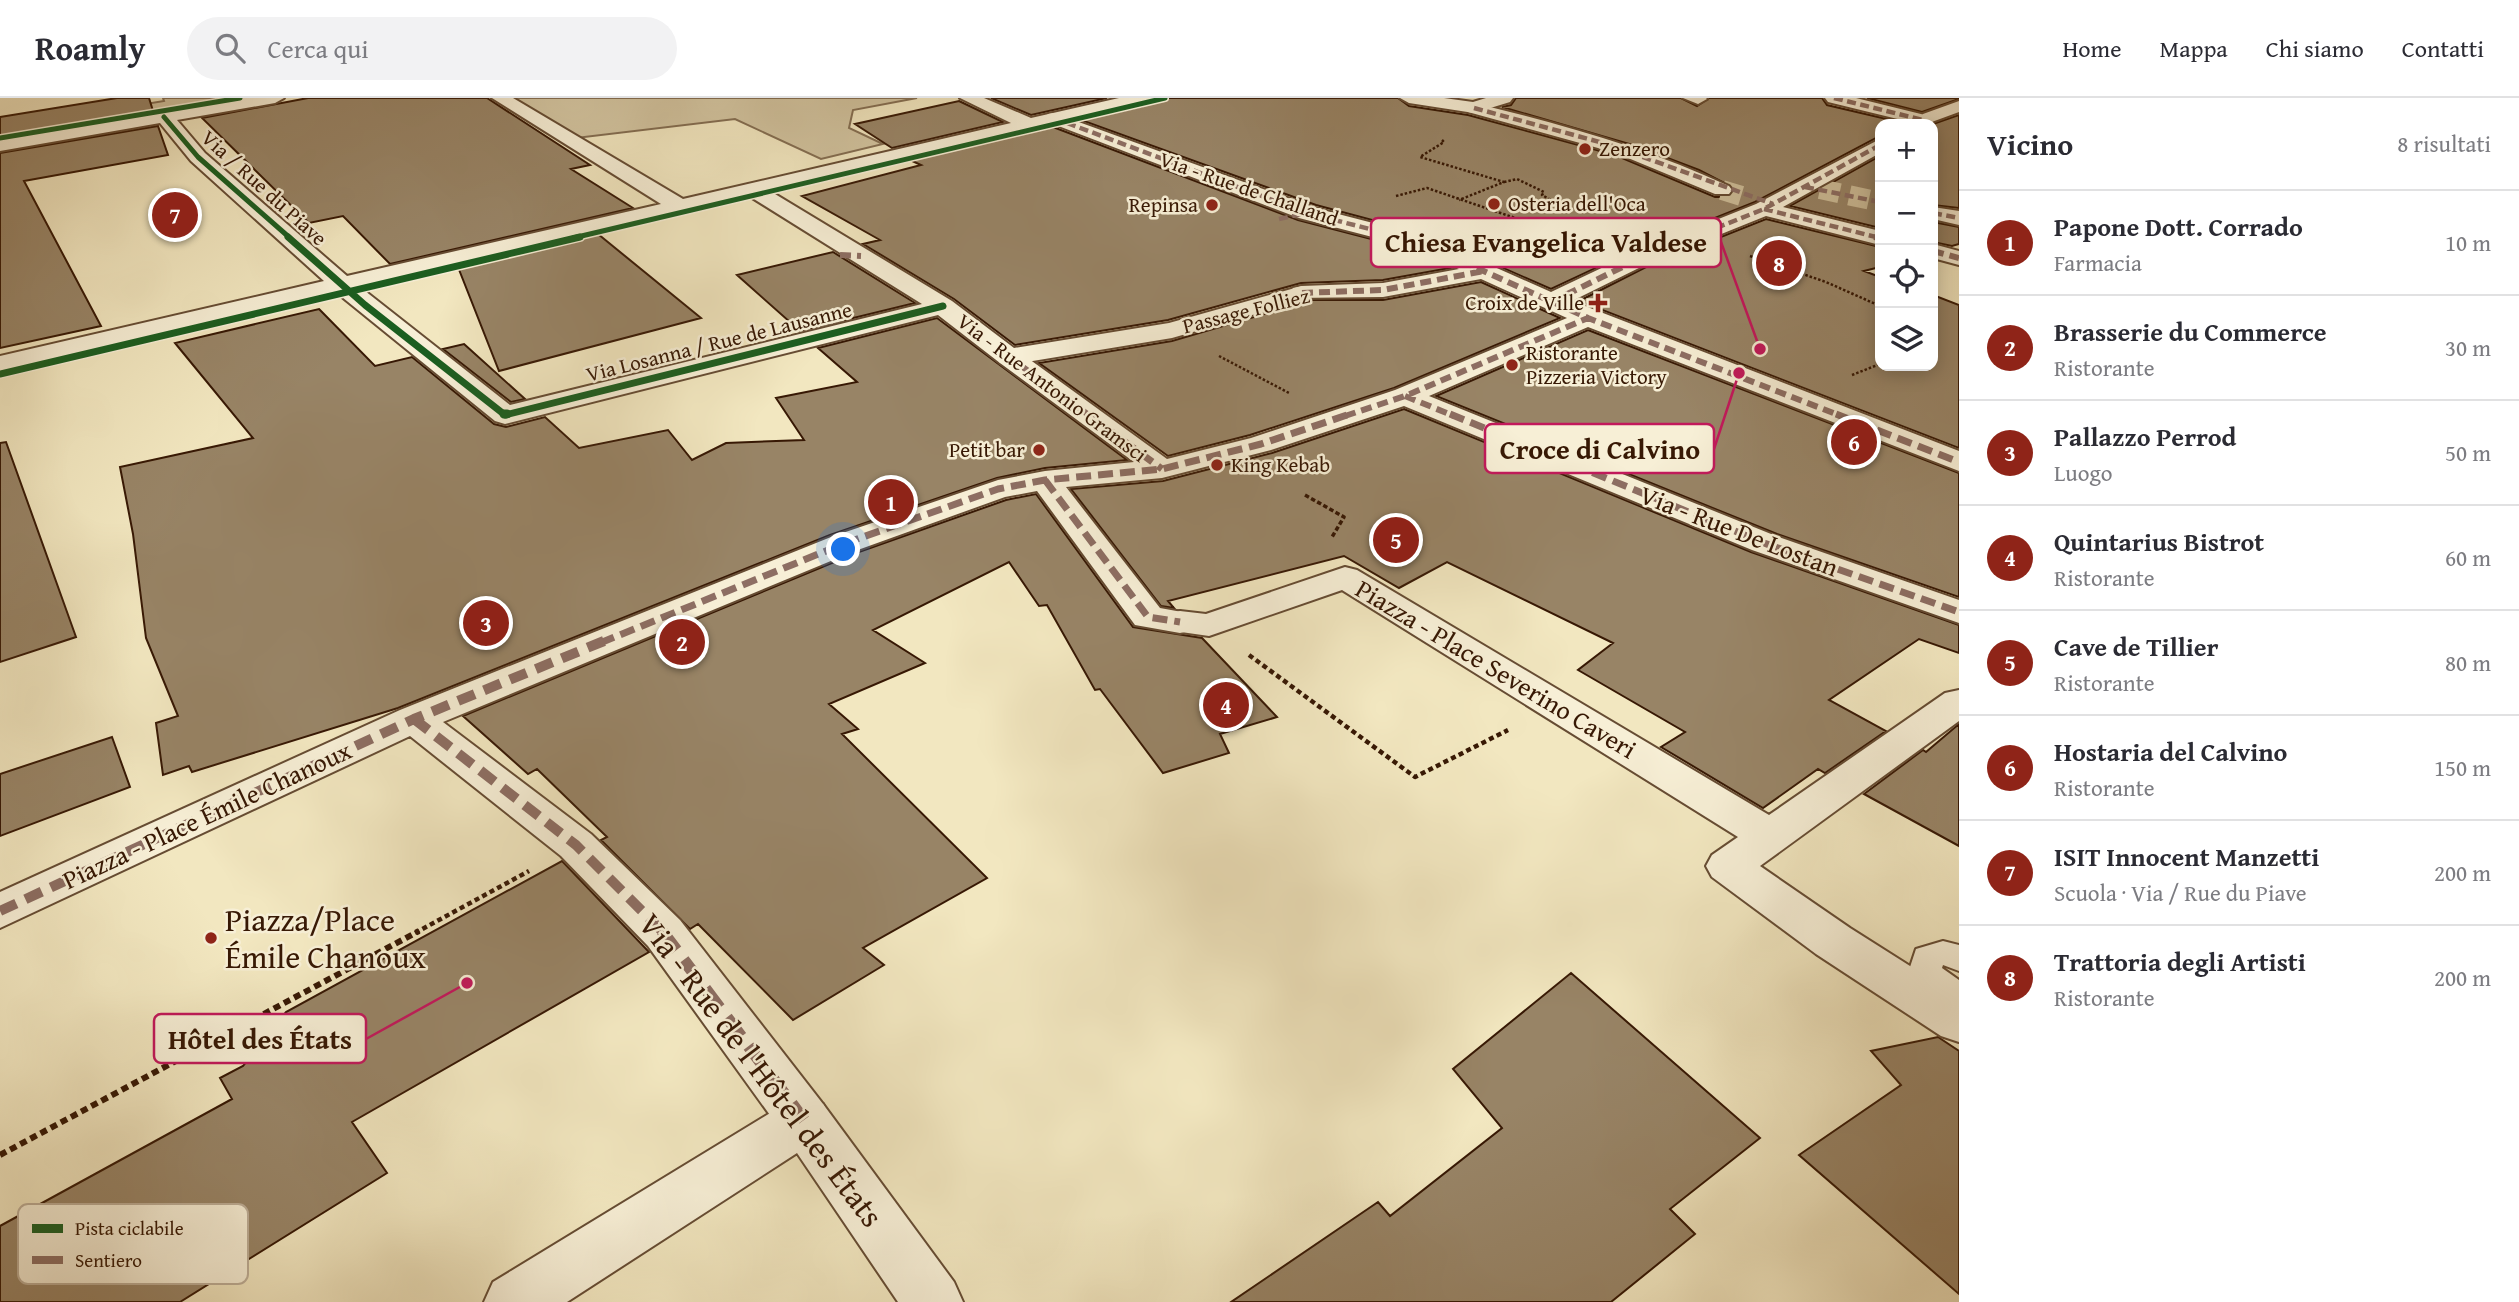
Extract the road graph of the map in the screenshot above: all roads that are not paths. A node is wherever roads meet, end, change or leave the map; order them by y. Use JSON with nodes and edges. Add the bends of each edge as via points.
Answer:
{"nodes":[{"id":1,"x":275,"y":98,"type":"edge"},
{"id":2,"x":501,"y":98,"type":"edge"},
{"id":3,"x":969,"y":98,"type":"edge"},
{"id":4,"x":1142,"y":98,"type":"edge"},
{"id":5,"x":1409,"y":98,"type":"edge"},
{"id":6,"x":1504,"y":98,"type":"edge"},
{"id":7,"x":1834,"y":98,"type":"edge"},
{"id":8,"x":1959,"y":106,"type":"edge"},
{"id":9,"x":1477,"y":109,"type":"junction"},
{"id":10,"x":164,"y":117,"type":"junction"},
{"id":11,"x":1054,"y":118,"type":"junction"},
{"id":12,"x":1914,"y":119,"type":"edge"},
{"id":13,"x":1927,"y":119,"type":"edge"},
{"id":14,"x":1938,"y":123,"type":"edge"},
{"id":15,"x":1028,"y":124,"type":"junction"},
{"id":16,"x":1959,"y":125,"type":"edge"},
{"id":17,"x":0,"y":145,"type":"edge"},
{"id":18,"x":1875,"y":148,"type":"edge"},
{"id":19,"x":749,"y":187,"type":"junction"},
{"id":20,"x":1722,"y":190,"type":"tunnel mouth"},
{"id":21,"x":1761,"y":203,"type":"junction"},
{"id":22,"x":677,"y":204,"type":"junction"},
{"id":23,"x":1307,"y":213,"type":"junction"},
{"id":24,"x":1938,"y":214,"type":"edge"},
{"id":25,"x":1959,"y":218,"type":"edge"},
{"id":26,"x":1279,"y":219,"type":"dead end"},
{"id":27,"x":1875,"y":237,"type":"edge"},
{"id":28,"x":1938,"y":252,"type":"edge"},
{"id":29,"x":1959,"y":258,"type":"edge"},
{"id":30,"x":1483,"y":271,"type":"junction"},
{"id":31,"x":342,"y":284,"type":"junction"},
{"id":32,"x":1551,"y":302,"type":"junction"},
{"id":33,"x":943,"y":306,"type":"junction"},
{"id":34,"x":1588,"y":318,"type":"junction"},
{"id":35,"x":1009,"y":358,"type":"junction"},
{"id":36,"x":0,"y":364,"type":"edge"},
{"id":37,"x":1405,"y":396,"type":"junction"},
{"id":38,"x":505,"y":415,"type":"joint"},
{"id":39,"x":1959,"y":462,"type":"edge"},
{"id":40,"x":1162,"y":469,"type":"junction"},
{"id":41,"x":1045,"y":480,"type":"junction"},
{"id":42,"x":1959,"y":612,"type":"edge"},
{"id":43,"x":1959,"y":702,"type":"edge"},
{"id":44,"x":414,"y":719,"type":"junction"},
{"id":45,"x":1770,"y":836,"type":"junction"},
{"id":46,"x":0,"y":911,"type":"edge"},
{"id":47,"x":1959,"y":958,"type":"edge"},
{"id":48,"x":1959,"y":996,"type":"edge"},
{"id":49,"x":1959,"y":1022,"type":"edge"},
{"id":50,"x":804,"y":1120,"type":"junction"},
{"id":51,"x":514,"y":1302,"type":"edge"},
{"id":52,"x":933,"y":1302,"type":"edge"}],
"edges":[{"from":1,"to":10,"type":"street"},
{"from":2,"to":22,"type":"street"},
{"from":3,"to":15,"type":"street"},
{"from":4,"to":11,"type":"street"},
{"from":5,"to":9,"type":"street"},
{"from":6,"to":9,"type":"street"},
{"from":7,"to":12,"type":"street"},
{"from":8,"to":13,"type":"street"},
{"from":9,"to":20,"type":"street","via":[[1623,149]]},
{"from":10,"to":17,"type":"street"},
{"from":10,"to":31,"type":"street","name":"Via / Rue du Piave","via":[[198,156]]},
{"from":11,"to":15,"type":"street"},
{"from":11,"to":23,"type":"street","name":"Via - Rue de Challand"},
{"from":14,"to":16,"type":"street"},
{"from":15,"to":19,"type":"street"},
{"from":18,"to":21,"type":"street","via":[[1813,188]]},
{"from":19,"to":22,"type":"street"},
{"from":19,"to":33,"type":"street","name":"Via - Rue Antonio Gramsci","via":[[851,255]]},
{"from":21,"to":27,"type":"street"},
{"from":21,"to":32,"type":"street"},
{"from":22,"to":31,"type":"street"},
{"from":23,"to":26,"type":"street"},
{"from":23,"to":30,"type":"street","name":"Via - Rue de Challand","via":[[1419,242]]},
{"from":24,"to":25,"type":"street"},
{"from":28,"to":29,"type":"street"},
{"from":30,"to":32,"type":"street","name":"Via - Rue de Challand"},
{"from":30,"to":35,"type":"street","name":"Passage Folliez","via":[[1383,290],[1302,293],[1172,330]]},
{"from":31,"to":36,"type":"street"},
{"from":31,"to":38,"type":"street","name":"Via / Rue du Piave"},
{"from":32,"to":34,"type":"street","name":"Via - Rue de Challand"},
{"from":33,"to":35,"type":"street","name":"Via - Rue Antonio Gramsci"},
{"from":33,"to":38,"type":"street","name":"Via Losanna / Rue de Lausanne"},
{"from":34,"to":37,"type":"street","name":"Piazza - Place Émile Chanoux"},
{"from":34,"to":39,"type":"street","name":"Via - Rue de Challand"},
{"from":35,"to":40,"type":"street","name":"Via - Rue Antonio Gramsci"},
{"from":37,"to":40,"type":"street","name":"Piazza - Place Émile Chanoux"},
{"from":37,"to":42,"type":"street","name":"Via - Rue De Lostan","via":[[1764,543]]},
{"from":40,"to":41,"type":"street","name":"Piazza - Place Émile Chanoux"},
{"from":41,"to":44,"type":"street","name":"Piazza - Place Émile Chanoux","via":[[961,500],[843,544]]},
{"from":41,"to":45,"type":"street","name":"Piazza - Place Severino Caveri","via":[[1147,617],[1194,623],[1345,577]]},
{"from":43,"to":45,"type":"street"},
{"from":44,"to":46,"type":"street","name":"Piazza - Place Émile Chanoux"},
{"from":44,"to":50,"type":"street","name":"Via - Rue de l'Hôtel des États","via":[[576,845],[664,933]]},
{"from":45,"to":49,"type":"street","via":[[1728,866]]},
{"from":47,"to":48,"type":"lane","via":[[1944,953],[1927,958],[1925,970],[1931,979]]},
{"from":50,"to":51,"type":"street"},
{"from":50,"to":52,"type":"street","name":"Via - Rue de l'Hôtel des États"}]}
